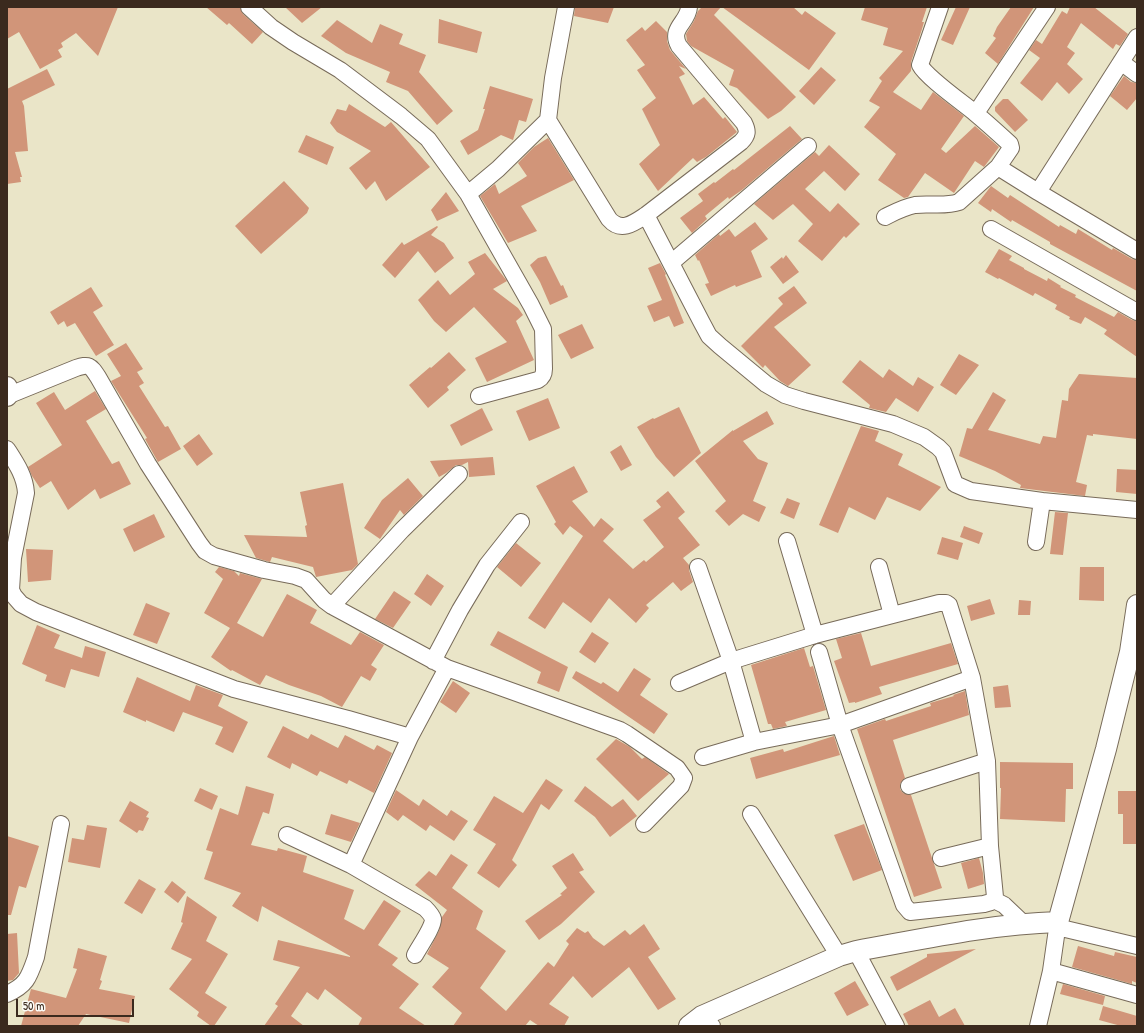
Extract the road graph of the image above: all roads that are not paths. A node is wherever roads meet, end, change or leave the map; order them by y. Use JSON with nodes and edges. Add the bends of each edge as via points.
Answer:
{"nodes":[{"id":1,"x":249,"y":7,"type":"edge"},
{"id":2,"x":566,"y":7,"type":"edge"},
{"id":3,"x":689,"y":7,"type":"edge"},
{"id":4,"x":940,"y":7,"type":"edge"},
{"id":5,"x":1047,"y":7,"type":"edge"},
{"id":6,"x":1137,"y":37,"type":"edge"},
{"id":7,"x":1121,"y":62,"type":"junction"},
{"id":8,"x":1137,"y":74,"type":"edge"},
{"id":9,"x":976,"y":114,"type":"junction"},
{"id":10,"x":548,"y":120,"type":"junction"},
{"id":11,"x":808,"y":146,"type":"dead end"},
{"id":12,"x":998,"y":167,"type":"junction"},
{"id":13,"x":1038,"y":192,"type":"junction"},
{"id":14,"x":468,"y":194,"type":"junction"},
{"id":15,"x":646,"y":215,"type":"junction"},
{"id":16,"x":885,"y":217,"type":"dead end"},
{"id":17,"x":991,"y":229,"type":"dead end"},
{"id":18,"x":1137,"y":251,"type":"edge"},
{"id":19,"x":671,"y":263,"type":"junction"},
{"id":20,"x":1137,"y":312,"type":"edge"},
{"id":21,"x":7,"y":387,"type":"edge"},
{"id":22,"x":7,"y":396,"type":"edge"},
{"id":23,"x":479,"y":396,"type":"dead end"},
{"id":24,"x":7,"y":449,"type":"edge"},
{"id":25,"x":459,"y":474,"type":"dead end"},
{"id":26,"x":1042,"y":501,"type":"junction"},
{"id":27,"x":1137,"y":510,"type":"edge"},
{"id":28,"x":521,"y":522,"type":"dead end"},
{"id":29,"x":787,"y":541,"type":"dead end"},
{"id":30,"x":1036,"y":542,"type":"dead end"},
{"id":31,"x":698,"y":567,"type":"dead end"},
{"id":32,"x":879,"y":567,"type":"dead end"},
{"id":33,"x":1137,"y":605,"type":"edge"},
{"id":34,"x":332,"y":606,"type":"junction"},
{"id":35,"x":892,"y":615,"type":"junction"},
{"id":36,"x":815,"y":635,"type":"junction"},
{"id":37,"x":819,"y":652,"type":"dead end"},
{"id":38,"x":433,"y":662,"type":"junction"},
{"id":39,"x":731,"y":662,"type":"junction"},
{"id":40,"x":447,"y":668,"type":"junction"},
{"id":41,"x":972,"y":678,"type":"junction"},
{"id":42,"x":678,"y":683,"type":"dead end"},
{"id":43,"x":840,"y":725,"type":"junction"},
{"id":44,"x":410,"y":737,"type":"junction"},
{"id":45,"x":754,"y":742,"type":"junction"},
{"id":46,"x":703,"y":757,"type":"dead end"},
{"id":47,"x":987,"y":761,"type":"junction"},
{"id":48,"x":909,"y":786,"type":"dead end"},
{"id":49,"x":751,"y":814,"type":"dead end"},
{"id":50,"x":60,"y":824,"type":"dead end"},
{"id":51,"x":644,"y":824,"type":"dead end"},
{"id":52,"x":287,"y":835,"type":"dead end"},
{"id":53,"x":990,"y":846,"type":"junction"},
{"id":54,"x":941,"y":858,"type":"dead end"},
{"id":55,"x":351,"y":865,"type":"junction"},
{"id":56,"x":994,"y":900,"type":"junction"},
{"id":57,"x":1024,"y":924,"type":"junction"},
{"id":58,"x":1057,"y":924,"type":"junction"},
{"id":59,"x":1137,"y":946,"type":"edge"},
{"id":60,"x":848,"y":954,"type":"junction"},
{"id":61,"x":415,"y":955,"type":"dead end"},
{"id":62,"x":1051,"y":971,"type":"junction"},
{"id":63,"x":7,"y":994,"type":"edge"},
{"id":64,"x":1137,"y":995,"type":"edge"},
{"id":65,"x":701,"y":1023,"type":"edge"},
{"id":66,"x":896,"y":1026,"type":"edge"},
{"id":67,"x":1038,"y":1026,"type":"edge"}],
"edges":[{"from":1,"to":14,"type":"street","via":[[293,42],[340,70],[428,139]]},
{"from":2,"to":10,"type":"street"},
{"from":3,"to":15,"type":"street","via":[[689,12],[675,35],[676,40],[744,123],[748,130],[747,135]]},
{"from":4,"to":9,"type":"street","via":[[920,65],[929,76]]},
{"from":5,"to":9,"type":"street"},
{"from":6,"to":7,"type":"street"},
{"from":7,"to":8,"type":"street"},
{"from":7,"to":13,"type":"street"},
{"from":9,"to":12,"type":"street","via":[[1011,146]]},
{"from":10,"to":14,"type":"street","via":[[498,169]]},
{"from":10,"to":15,"type":"street","via":[[611,222],[619,226],[629,225]]},
{"from":11,"to":19,"type":"street"},
{"from":12,"to":13,"type":"street"},
{"from":12,"to":16,"type":"street","via":[[959,202],[952,205],[908,206]]},
{"from":13,"to":18,"type":"street"},
{"from":14,"to":23,"type":"street","via":[[532,305],[543,329],[542,377]]},
{"from":15,"to":19,"type":"street"},
{"from":17,"to":20,"type":"street"},
{"from":19,"to":26,"type":"street","via":[[709,336],[775,390],[804,401],[893,424],[924,437],[942,452],[957,486],[971,491]]},
{"from":21,"to":22,"type":"street"},
{"from":22,"to":34,"type":"street","via":[[76,368],[90,366],[148,464],[205,551],[214,556],[306,580]]},
{"from":24,"to":44,"type":"street","via":[[20,471],[26,489],[11,583],[11,590],[21,604],[234,689]]},
{"from":25,"to":34,"type":"street","via":[[402,530]]},
{"from":26,"to":27,"type":"street"},
{"from":26,"to":30,"type":"street"},
{"from":28,"to":38,"type":"street","via":[[487,565]]},
{"from":29,"to":36,"type":"street"},
{"from":31,"to":39,"type":"street"},
{"from":32,"to":35,"type":"street"},
{"from":33,"to":58,"type":"street","via":[[1130,652],[1106,748]]},
{"from":34,"to":38,"type":"street"},
{"from":35,"to":36,"type":"street"},
{"from":35,"to":41,"type":"street","via":[[939,603],[947,604]]},
{"from":36,"to":39,"type":"street"},
{"from":37,"to":43,"type":"street"},
{"from":38,"to":40,"type":"street"},
{"from":39,"to":42,"type":"street"},
{"from":39,"to":45,"type":"street"},
{"from":40,"to":44,"type":"street"},
{"from":40,"to":51,"type":"street","via":[[620,730],[678,768],[684,778],[683,782]]},
{"from":41,"to":43,"type":"street"},
{"from":41,"to":47,"type":"street"},
{"from":43,"to":45,"type":"street"},
{"from":43,"to":56,"type":"street","via":[[904,905],[908,910],[914,912],[984,904]]},
{"from":44,"to":55,"type":"street"},
{"from":45,"to":46,"type":"street"},
{"from":47,"to":48,"type":"street"},
{"from":47,"to":53,"type":"street"},
{"from":49,"to":60,"type":"street"},
{"from":50,"to":63,"type":"street","via":[[36,957],[29,978],[22,986]]},
{"from":52,"to":55,"type":"street"},
{"from":53,"to":54,"type":"street"},
{"from":53,"to":56,"type":"street"},
{"from":55,"to":61,"type":"street","via":[[425,908],[431,915],[433,920],[430,928]]},
{"from":56,"to":57,"type":"street","via":[[1004,905]]},
{"from":57,"to":58,"type":"street"},
{"from":57,"to":60,"type":"street","via":[[969,931]]},
{"from":58,"to":59,"type":"street"},
{"from":58,"to":62,"type":"street"},
{"from":60,"to":65,"type":"street"},
{"from":60,"to":66,"type":"street"},
{"from":62,"to":64,"type":"street"},
{"from":62,"to":67,"type":"street"}]}
